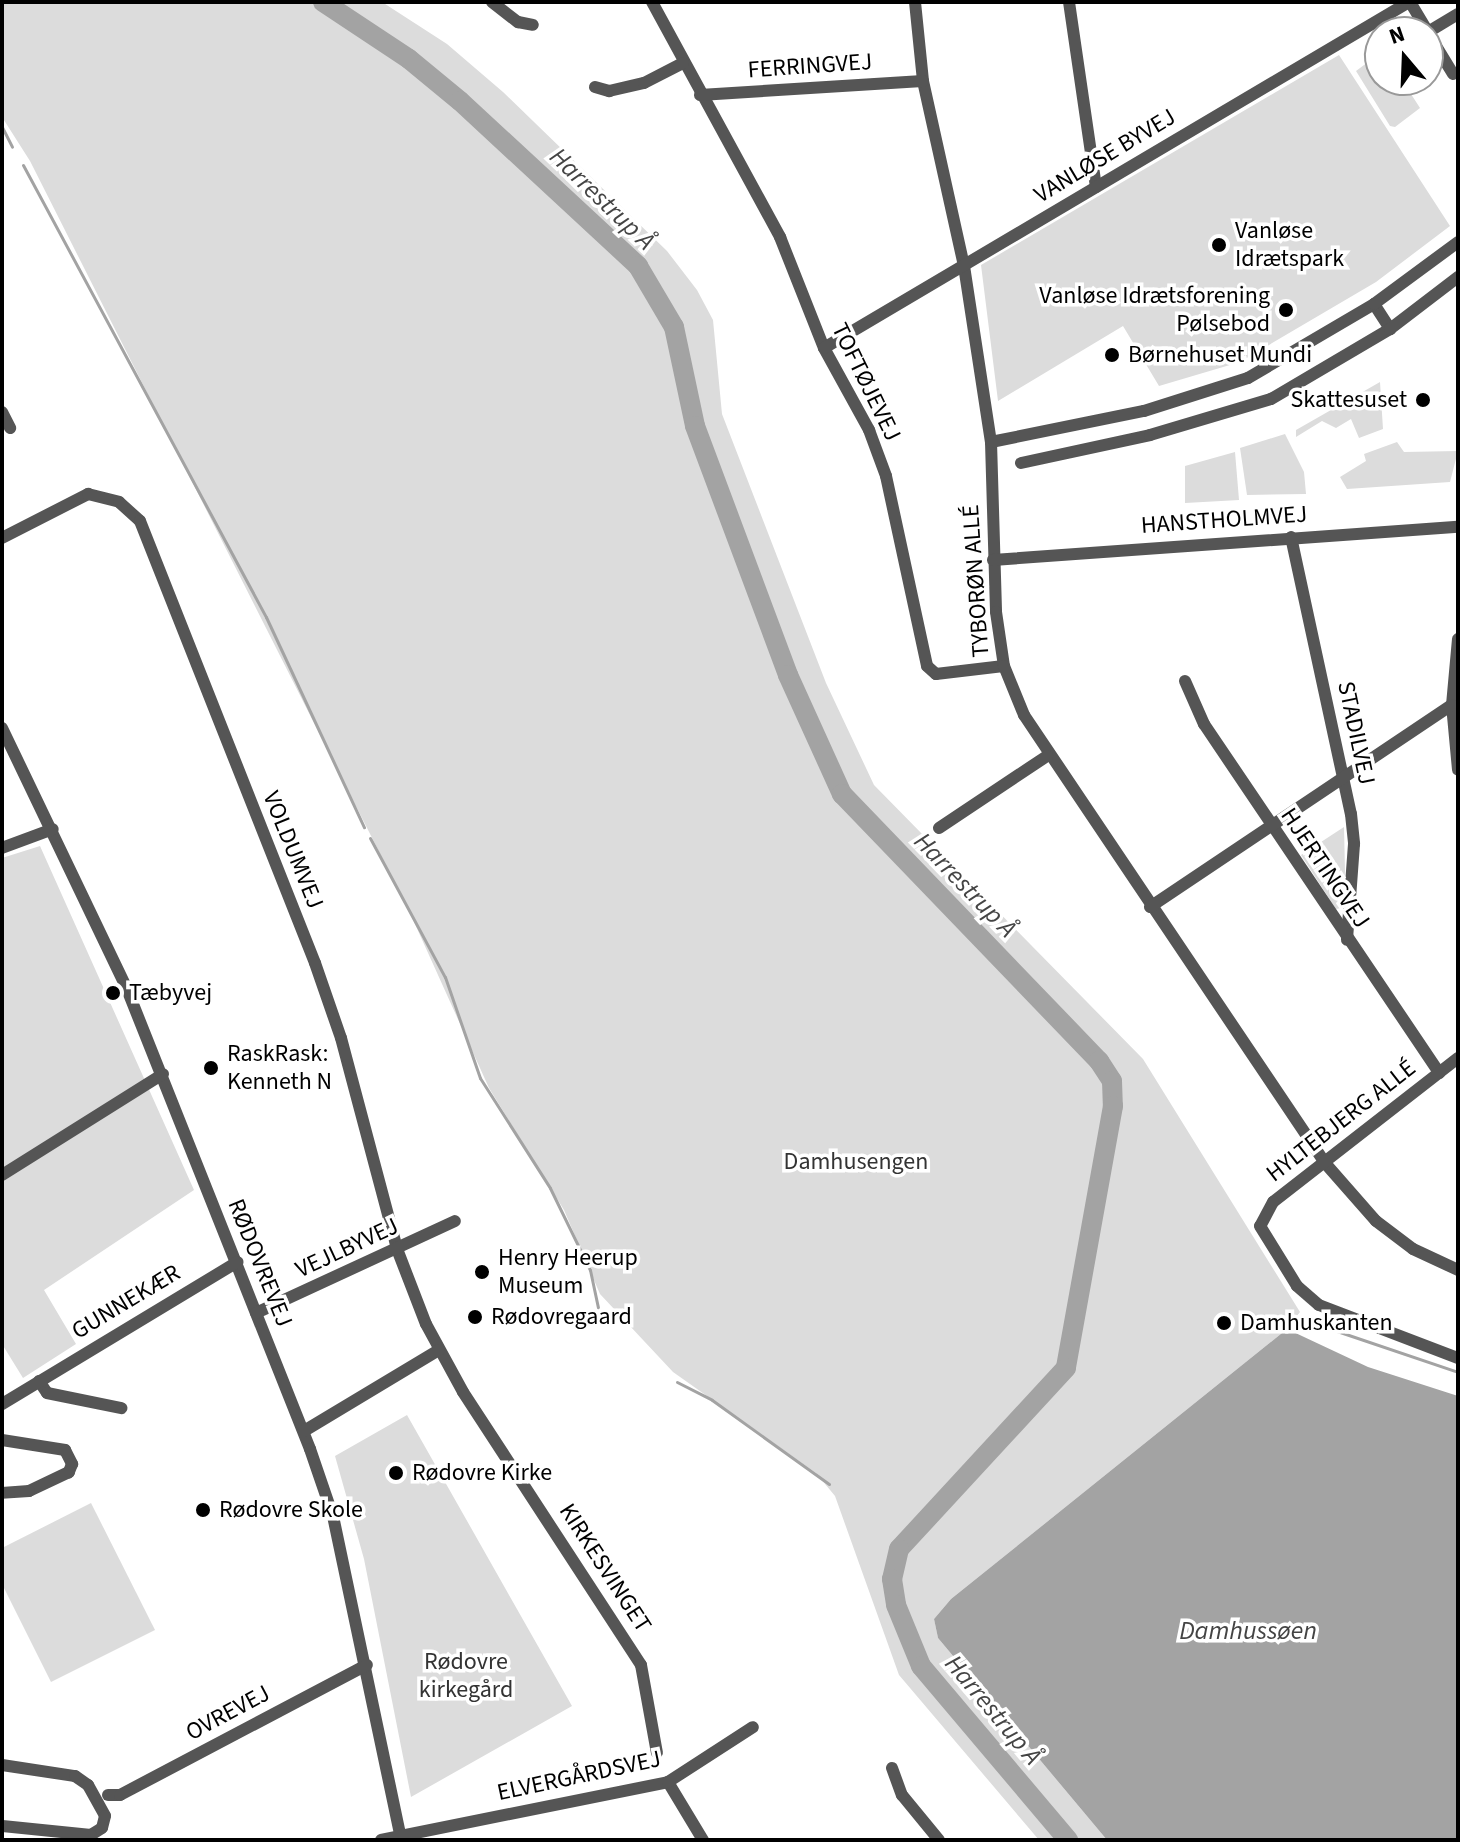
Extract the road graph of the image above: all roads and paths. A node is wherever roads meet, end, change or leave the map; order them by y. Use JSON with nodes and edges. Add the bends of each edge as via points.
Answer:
{"nodes":[{"id":1,"x":492,"y":2,"type":"edge"},
{"id":2,"x":652,"y":2,"type":"edge"},
{"id":3,"x":915,"y":2,"type":"edge"},
{"id":4,"x":1069,"y":2,"type":"edge"},
{"id":5,"x":1409,"y":2,"type":"edge"},
{"id":6,"x":1387,"y":7,"type":"edge"},
{"id":7,"x":533,"y":25,"type":"dead end"},
{"id":8,"x":1444,"y":59,"type":"edge"},
{"id":9,"x":683,"y":63,"type":"junction"},
{"id":10,"x":1453,"y":74,"type":"dead end"},
{"id":11,"x":923,"y":81,"type":"junction"},
{"id":12,"x":595,"y":87,"type":"dead end"},
{"id":13,"x":700,"y":95,"type":"junction"},
{"id":14,"x":1096,"y":187,"type":"junction"},
{"id":15,"x":1458,"y":242,"type":"edge"},
{"id":16,"x":964,"y":266,"type":"junction"},
{"id":17,"x":1458,"y":277,"type":"edge"},
{"id":18,"x":1374,"y":304,"type":"junction"},
{"id":19,"x":1390,"y":329,"type":"junction"},
{"id":20,"x":824,"y":348,"type":"junction"},
{"id":21,"x":1144,"y":411,"type":"junction"},
{"id":22,"x":2,"y":412,"type":"edge"},
{"id":23,"x":10,"y":428,"type":"dead end"},
{"id":24,"x":1150,"y":435,"type":"junction"},
{"id":25,"x":991,"y":442,"type":"junction"},
{"id":26,"x":1021,"y":463,"type":"dead end"},
{"id":27,"x":1458,"y":527,"type":"edge"},
{"id":28,"x":1291,"y":537,"type":"junction"},
{"id":29,"x":2,"y":538,"type":"edge"},
{"id":30,"x":993,"y":560,"type":"junction"},
{"id":31,"x":1458,"y":639,"type":"edge"},
{"id":32,"x":1456,"y":660,"type":"edge"},
{"id":33,"x":1004,"y":666,"type":"junction"},
{"id":34,"x":1185,"y":681,"type":"dead end"},
{"id":35,"x":1452,"y":705,"type":"junction"},
{"id":36,"x":2,"y":728,"type":"edge"},
{"id":37,"x":1047,"y":756,"type":"junction"},
{"id":38,"x":1458,"y":770,"type":"edge"},
{"id":39,"x":1343,"y":777,"type":"junction"},
{"id":40,"x":1270,"y":825,"type":"junction"},
{"id":41,"x":939,"y":828,"type":"dead end"},
{"id":42,"x":53,"y":829,"type":"junction"},
{"id":43,"x":2,"y":848,"type":"edge"},
{"id":44,"x":1150,"y":907,"type":"junction"},
{"id":45,"x":1347,"y":940,"type":"junction"},
{"id":46,"x":1458,"y":1058,"type":"edge"},
{"id":47,"x":1439,"y":1073,"type":"junction"},
{"id":48,"x":163,"y":1074,"type":"junction"},
{"id":49,"x":1325,"y":1163,"type":"junction"},
{"id":50,"x":2,"y":1175,"type":"edge"},
{"id":51,"x":455,"y":1221,"type":"dead end"},
{"id":52,"x":397,"y":1249,"type":"junction"},
{"id":53,"x":237,"y":1262,"type":"junction"},
{"id":54,"x":1458,"y":1270,"type":"edge"},
{"id":55,"x":256,"y":1313,"type":"junction"},
{"id":56,"x":439,"y":1350,"type":"junction"},
{"id":57,"x":1458,"y":1358,"type":"edge"},
{"id":58,"x":39,"y":1381,"type":"junction"},
{"id":59,"x":2,"y":1404,"type":"edge"},
{"id":60,"x":121,"y":1408,"type":"dead end"},
{"id":61,"x":304,"y":1431,"type":"junction"},
{"id":62,"x":2,"y":1440,"type":"edge"},
{"id":63,"x":2,"y":1493,"type":"edge"},
{"id":64,"x":367,"y":1665,"type":"junction"},
{"id":65,"x":753,"y":1727,"type":"dead end"},
{"id":66,"x":657,"y":1753,"type":"dead end"},
{"id":67,"x":2,"y":1765,"type":"edge"},
{"id":68,"x":892,"y":1768,"type":"dead end"},
{"id":69,"x":668,"y":1782,"type":"junction"},
{"id":70,"x":108,"y":1795,"type":"dead end"},
{"id":71,"x":2,"y":1826,"type":"edge"},
{"id":72,"x":401,"y":1838,"type":"edge"},
{"id":73,"x":381,"y":1840,"type":"edge"},
{"id":74,"x":703,"y":1840,"type":"edge"},
{"id":75,"x":939,"y":1840,"type":"edge"}],
"edges":[{"from":1,"to":7,"type":"street","via":[[518,22]]},
{"from":2,"to":9,"type":"street","name":"TOFTØJEVEJ"},
{"from":3,"to":11,"type":"street","name":"TYBORØN ALLÉ"},
{"from":4,"to":14,"type":"street"},
{"from":5,"to":6,"type":"street","name":"VANLØSE BYVEJ"},
{"from":6,"to":14,"type":"street","name":"VANLØSE BYVEJ"},
{"from":8,"to":10,"type":"street","name":"VANLØSE BYVEJ"},
{"from":9,"to":12,"type":"street","via":[[644,83],[609,91]]},
{"from":9,"to":13,"type":"street","name":"TOFTØJEVEJ"},
{"from":11,"to":13,"type":"street","name":"FERRINGVEJ"},
{"from":11,"to":16,"type":"street","name":"TYBORØN ALLÉ"},
{"from":13,"to":20,"type":"street","name":"TOFTØJEVEJ","via":[[780,237]]},
{"from":14,"to":16,"type":"street","name":"VANLØSE BYVEJ"},
{"from":15,"to":18,"type":"street"},
{"from":16,"to":20,"type":"street","name":"VANLØSE BYVEJ"},
{"from":16,"to":25,"type":"street","name":"TYBORØN ALLÉ"},
{"from":17,"to":19,"type":"street"},
{"from":18,"to":19,"type":"street"},
{"from":18,"to":21,"type":"street","via":[[1278,365]]},
{"from":19,"to":24,"type":"street","via":[[1271,399]]},
{"from":20,"to":33,"type":"street","name":"TOFTØJEVEJ","via":[[869,430],[886,476],[927,666],[936,674]]},
{"from":21,"to":24,"type":"street"},
{"from":21,"to":25,"type":"street"},
{"from":22,"to":23,"type":"street"},
{"from":24,"to":26,"type":"street"},
{"from":25,"to":30,"type":"street","name":"TYBORØN ALLÉ"},
{"from":27,"to":28,"type":"street","name":"HANSTHOLMVEJ"},
{"from":28,"to":30,"type":"street","name":"HANSTHOLMVEJ"},
{"from":28,"to":39,"type":"street","name":"STADILVEJ"},
{"from":29,"to":52,"type":"street","name":"VOLDUMVEJ","via":[[88,494],[119,502],[140,521],[315,963],[341,1038]]},
{"from":30,"to":33,"type":"street","name":"TYBORØN ALLÉ"},
{"from":31,"to":32,"type":"street"},
{"from":32,"to":35,"type":"street"},
{"from":33,"to":37,"type":"street","name":"TYBORØN ALLÉ"},
{"from":34,"to":40,"type":"street","name":"HJERTINGVEJ","via":[[1204,724]]},
{"from":35,"to":38,"type":"street"},
{"from":35,"to":39,"type":"street"},
{"from":36,"to":42,"type":"street","name":"RØDOVREVEJ"},
{"from":37,"to":41,"type":"street"},
{"from":37,"to":44,"type":"street","name":"TYBORØN ALLÉ"},
{"from":39,"to":40,"type":"street"},
{"from":39,"to":45,"type":"street","name":"STADILVEJ","via":[[1354,844]]},
{"from":40,"to":44,"type":"street"},
{"from":40,"to":45,"type":"street","name":"HJERTINGVEJ"},
{"from":42,"to":43,"type":"street"},
{"from":42,"to":48,"type":"street","name":"RØDOVREVEJ"},
{"from":44,"to":49,"type":"street","name":"TYBORØN ALLÉ"},
{"from":45,"to":47,"type":"street","name":"HJERTINGVEJ"},
{"from":46,"to":47,"type":"street","name":"HYLTEBJERG ALLÉ"},
{"from":47,"to":49,"type":"street","name":"HYLTEBJERG ALLÉ"},
{"from":48,"to":50,"type":"street"},
{"from":48,"to":53,"type":"street","name":"RØDOVREVEJ"},
{"from":49,"to":54,"type":"street","name":"TYBORØN ALLÉ","via":[[1385,1228]]},
{"from":49,"to":57,"type":"street","name":"HYLTEBJERG ALLÉ","via":[[1273,1202],[1260,1226],[1297,1286],[1319,1305]]},
{"from":51,"to":52,"type":"street","name":"VEJLBYVEJ"},
{"from":52,"to":55,"type":"street","name":"VEJLBYVEJ"},
{"from":52,"to":56,"type":"street","name":"VOLDUMVEJ"},
{"from":53,"to":55,"type":"street","name":"RØDOVREVEJ"},
{"from":53,"to":58,"type":"street","name":"GUNNEKÆR"},
{"from":55,"to":61,"type":"street","name":"RØDOVREVEJ"},
{"from":56,"to":61,"type":"street"},
{"from":56,"to":66,"type":"street","name":"KIRKESVINGET","via":[[641,1665]]},
{"from":58,"to":59,"type":"street","name":"GUNNEKÆR"},
{"from":58,"to":60,"type":"street","via":[[47,1393],[83,1396]]},
{"from":61,"to":64,"type":"street","name":"RØDOVREVEJ","via":[[333,1516]]},
{"from":62,"to":63,"type":"street","via":[[56,1447],[71,1456],[72,1464],[69,1472],[29,1491]]},
{"from":64,"to":70,"type":"street","name":"OVREVEJ","via":[[120,1795]]},
{"from":64,"to":72,"type":"street","name":"RØDOVREVEJ"},
{"from":65,"to":69,"type":"street","name":"ELVERGÅRDSVEJ"},
{"from":67,"to":71,"type":"street","via":[[75,1776],[88,1785],[105,1816],[102,1828],[91,1835]]},
{"from":68,"to":75,"type":"street","via":[[902,1795]]},
{"from":69,"to":72,"type":"street","name":"ELVERGÅRDSVEJ"},
{"from":69,"to":74,"type":"street"},
{"from":72,"to":73,"type":"street","name":"ELVERGÅRDSVEJ"}]}
